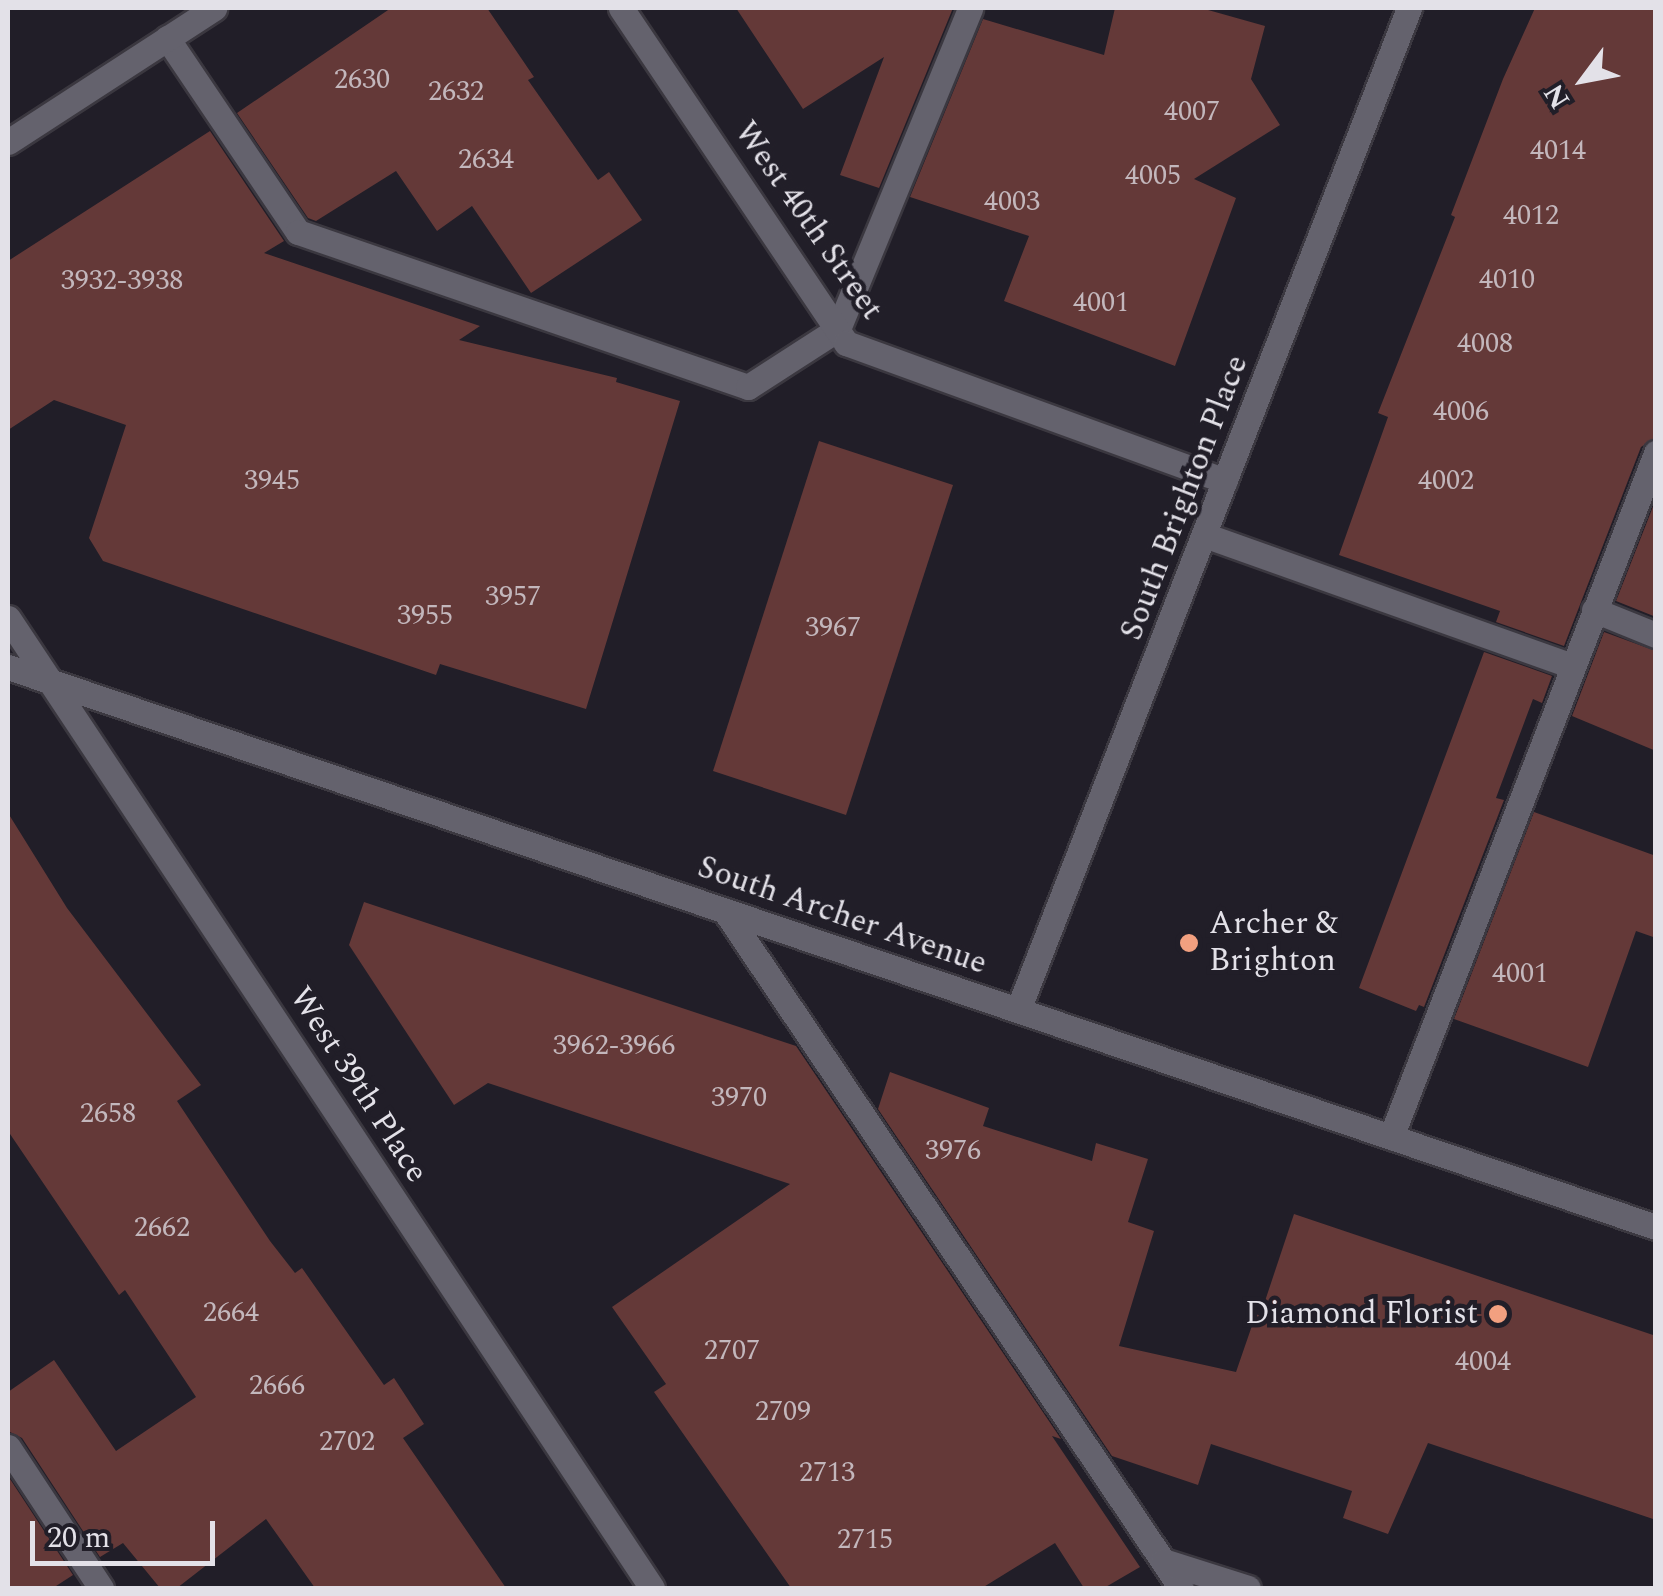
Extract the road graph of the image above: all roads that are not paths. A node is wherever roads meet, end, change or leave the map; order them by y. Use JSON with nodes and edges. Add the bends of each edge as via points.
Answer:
{"nodes":[{"id":1,"x":214,"y":8,"type":"edge"},
{"id":2,"x":621,"y":8,"type":"edge"},
{"id":3,"x":970,"y":8,"type":"edge"},
{"id":4,"x":1410,"y":8,"type":"edge"},
{"id":5,"x":168,"y":38,"type":"junction"},
{"id":6,"x":8,"y":142,"type":"edge"},
{"id":7,"x":838,"y":329,"type":"junction"},
{"id":8,"x":1656,"y":453,"type":"edge"},
{"id":9,"x":1226,"y":481,"type":"junction"},
{"id":10,"x":1207,"y":536,"type":"junction"},
{"id":11,"x":1594,"y":610,"type":"junction"},
{"id":12,"x":8,"y":618,"type":"edge"},
{"id":13,"x":1656,"y":634,"type":"edge"},
{"id":14,"x":1572,"y":666,"type":"junction"},
{"id":15,"x":8,"y":668,"type":"edge"},
{"id":16,"x":47,"y":681,"type":"junction"},
{"id":17,"x":725,"y":911,"type":"junction"},
{"id":18,"x":1018,"y":1010,"type":"junction"},
{"id":19,"x":1391,"y":1137,"type":"junction"},
{"id":20,"x":1656,"y":1226,"type":"edge"},
{"id":21,"x":8,"y":1447,"type":"edge"},
{"id":22,"x":1163,"y":1561,"type":"junction"},
{"id":23,"x":101,"y":1588,"type":"edge"},
{"id":24,"x":652,"y":1588,"type":"edge"},
{"id":25,"x":1182,"y":1588,"type":"edge"},
{"id":26,"x":1248,"y":1588,"type":"edge"}],
"edges":[{"from":1,"to":5,"type":"street"},
{"from":2,"to":7,"type":"street","name":"West 40th Street"},
{"from":3,"to":7,"type":"street"},
{"from":4,"to":9,"type":"street","name":"South Brighton Place"},
{"from":5,"to":6,"type":"street"},
{"from":5,"to":7,"type":"street","via":[[298,232],[748,387]]},
{"from":7,"to":9,"type":"street","name":"West 40th Street","via":[[846,342]]},
{"from":8,"to":11,"type":"street"},
{"from":9,"to":10,"type":"street","name":"South Brighton Place"},
{"from":10,"to":14,"type":"street"},
{"from":10,"to":18,"type":"street","name":"South Brighton Place"},
{"from":11,"to":13,"type":"street"},
{"from":11,"to":14,"type":"street"},
{"from":12,"to":16,"type":"street","name":"West 39th Place"},
{"from":14,"to":19,"type":"street"},
{"from":15,"to":16,"type":"street","name":"South Archer Avenue"},
{"from":16,"to":17,"type":"street","name":"South Archer Avenue"},
{"from":16,"to":24,"type":"street","name":"West 39th Place"},
{"from":17,"to":18,"type":"street","name":"South Archer Avenue"},
{"from":17,"to":22,"type":"street"},
{"from":18,"to":19,"type":"street","name":"South Archer Avenue"},
{"from":19,"to":20,"type":"street","name":"South Archer Avenue"},
{"from":21,"to":23,"type":"street"},
{"from":22,"to":25,"type":"street"},
{"from":22,"to":26,"type":"street"}]}
